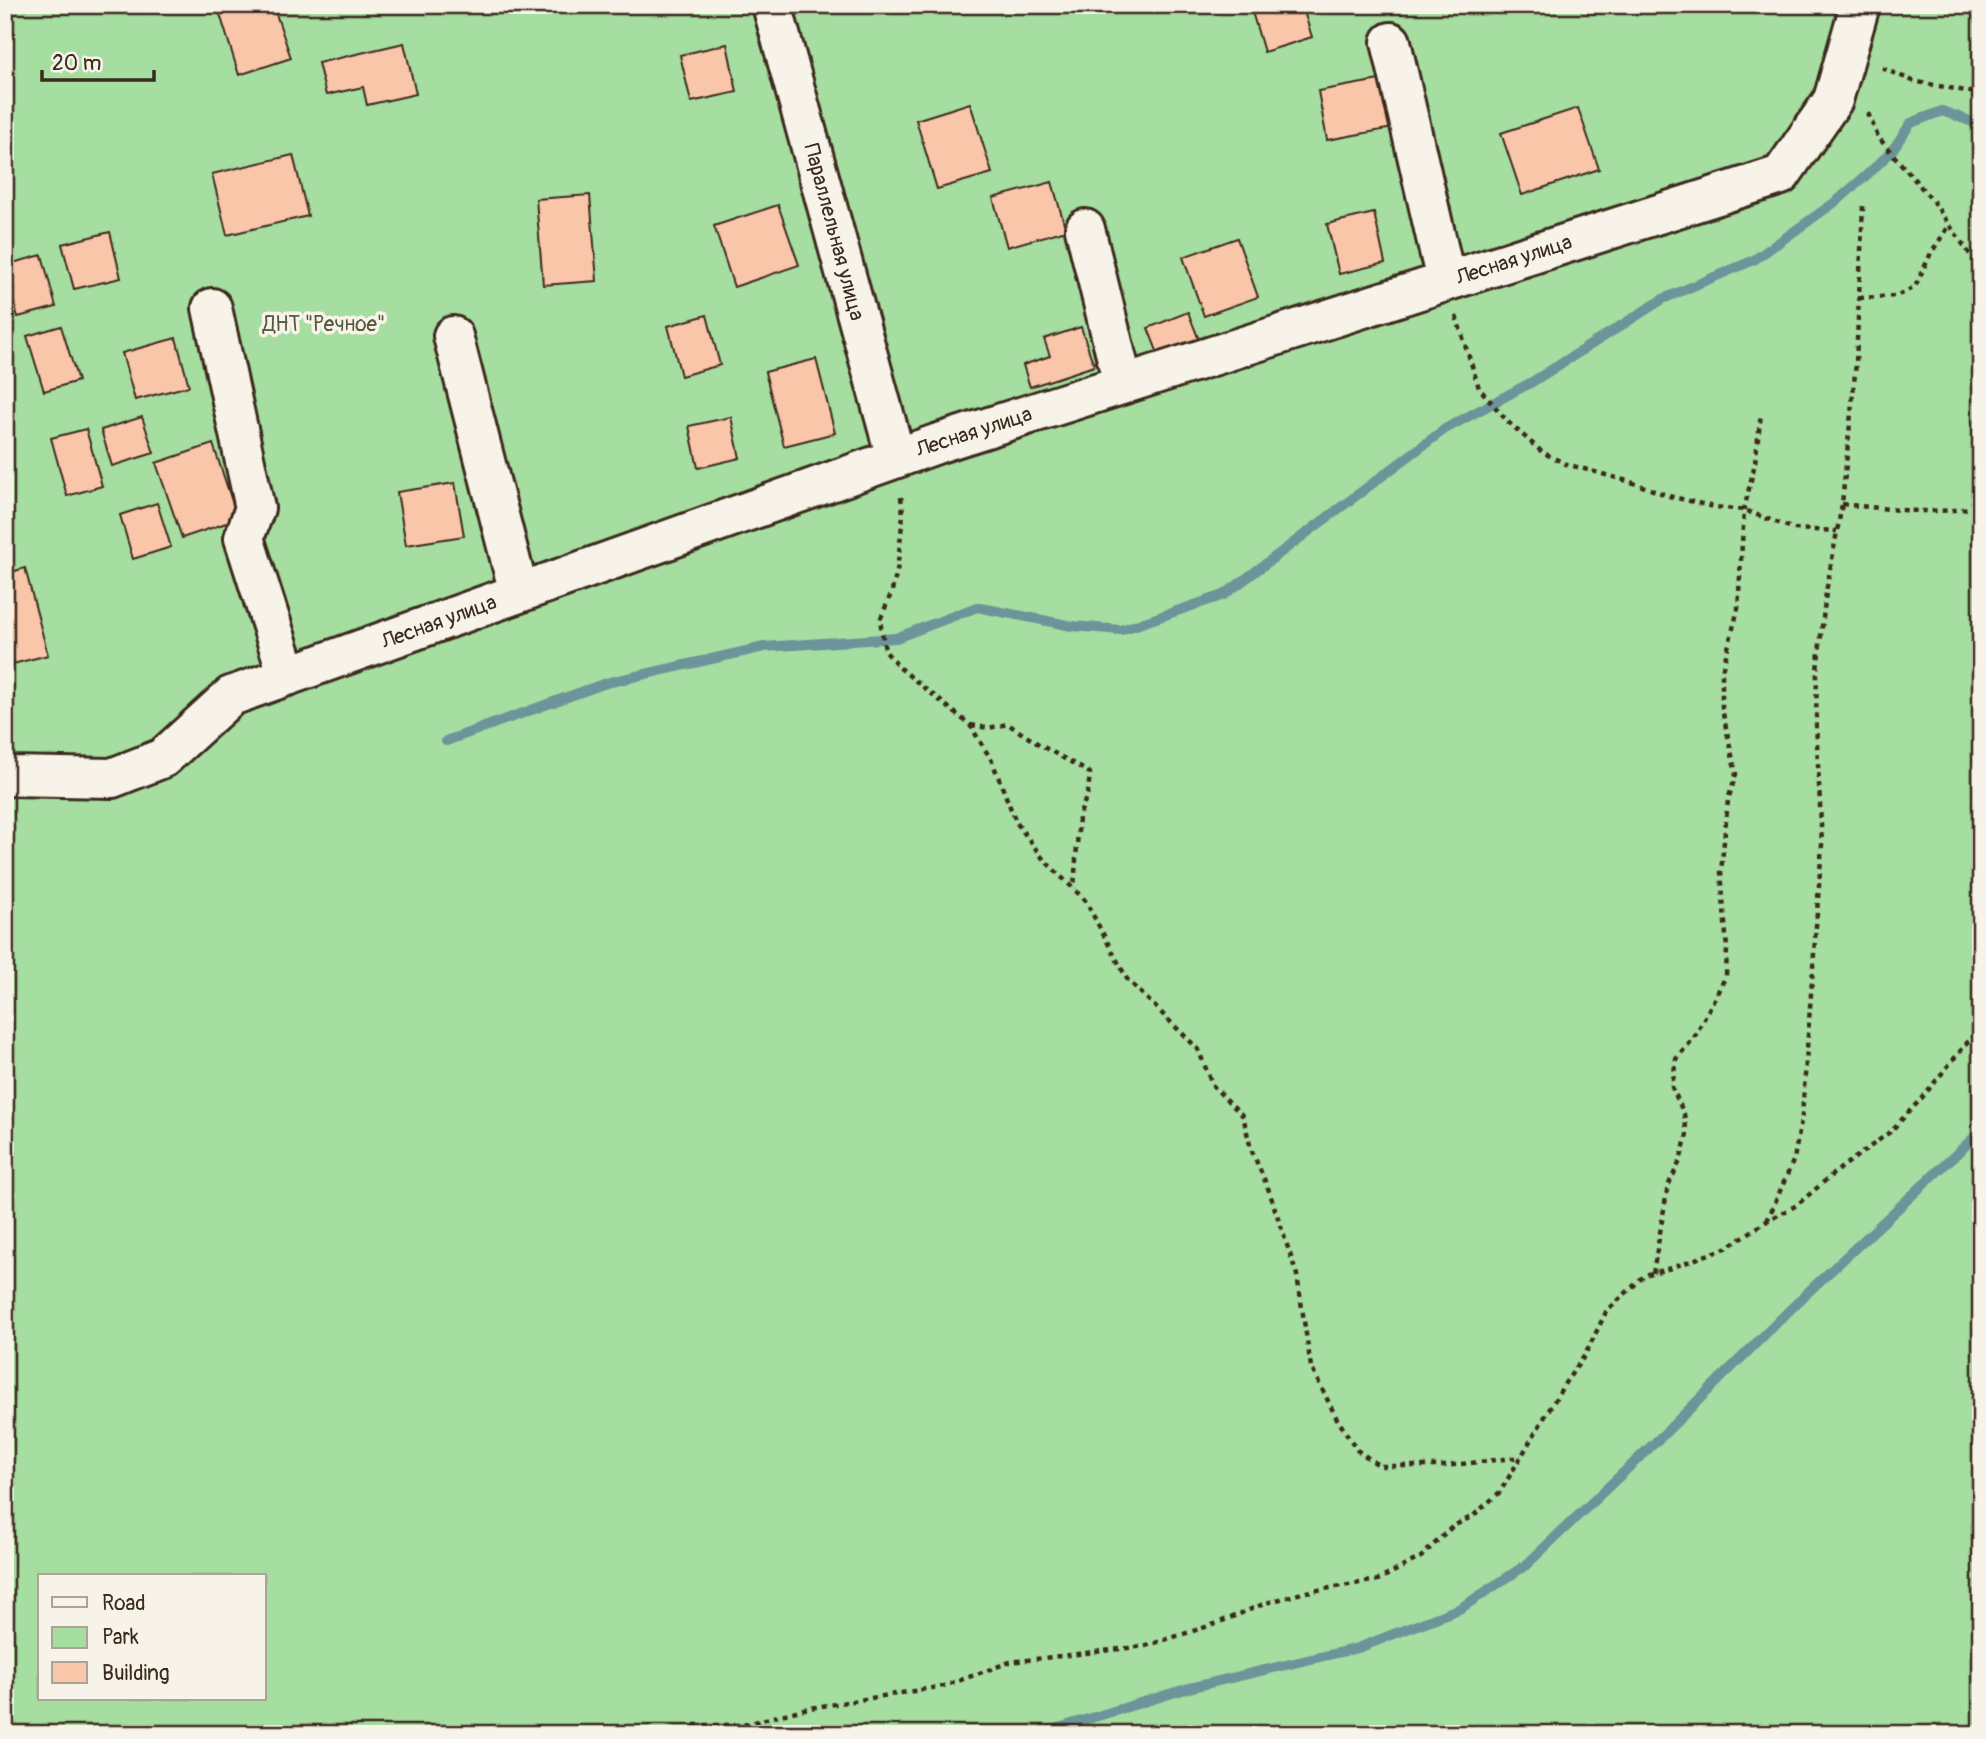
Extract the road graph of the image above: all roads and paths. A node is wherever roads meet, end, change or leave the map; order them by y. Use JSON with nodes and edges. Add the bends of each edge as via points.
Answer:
{"nodes":[{"id":1,"x":772,"y":5,"type":"edge"},
{"id":2,"x":1860,"y":5,"type":"edge"},
{"id":3,"x":1391,"y":42,"type":"dead end"},
{"id":4,"x":1843,"y":60,"type":"junction"},
{"id":5,"x":1981,"y":94,"type":"edge"},
{"id":6,"x":1863,"y":206,"type":"dead end"},
{"id":7,"x":1949,"y":226,"type":"junction"},
{"id":8,"x":1085,"y":229,"type":"dead end"},
{"id":9,"x":1981,"y":270,"type":"edge"},
{"id":10,"x":1446,"y":281,"type":"junction"},
{"id":11,"x":1859,"y":298,"type":"junction"},
{"id":12,"x":212,"y":308,"type":"dead end"},
{"id":13,"x":453,"y":336,"type":"dead end"},
{"id":14,"x":1123,"y":384,"type":"junction"},
{"id":15,"x":1761,"y":415,"type":"dead end"},
{"id":16,"x":896,"y":458,"type":"junction"},
{"id":17,"x":1842,"y":504,"type":"junction"},
{"id":18,"x":1981,"y":506,"type":"edge"},
{"id":19,"x":1744,"y":510,"type":"junction"},
{"id":20,"x":1837,"y":531,"type":"junction"},
{"id":21,"x":519,"y":593,"type":"junction"},
{"id":22,"x":288,"y":676,"type":"junction"},
{"id":23,"x":970,"y":725,"type":"junction"},
{"id":24,"x":7,"y":775,"type":"edge"},
{"id":25,"x":1074,"y":888,"type":"junction"},
{"id":26,"x":1981,"y":1026,"type":"edge"},
{"id":27,"x":1767,"y":1221,"type":"junction"},
{"id":28,"x":1653,"y":1273,"type":"junction"},
{"id":29,"x":1521,"y":1457,"type":"junction"},
{"id":30,"x":694,"y":1725,"type":"dead end"}],
"edges":[{"from":1,"to":16,"type":"street","name":"Параллельная улица"},
{"from":2,"to":4,"type":"street","name":"Лесная улица"},
{"from":3,"to":10,"type":"street"},
{"from":4,"to":5,"type":"path","via":[[1913,81]]},
{"from":4,"to":7,"type":"path","via":[[1878,137]]},
{"from":4,"to":10,"type":"street","name":"Лесная улица","via":[[1833,100],[1781,175]]},
{"from":6,"to":11,"type":"path"},
{"from":7,"to":9,"type":"path"},
{"from":7,"to":11,"type":"path","via":[[1915,287],[1896,296]]},
{"from":8,"to":14,"type":"street"},
{"from":10,"to":14,"type":"street","name":"Лесная улица"},
{"from":10,"to":19,"type":"path","via":[[1479,388],[1542,452],[1669,496]]},
{"from":11,"to":17,"type":"path"},
{"from":12,"to":22,"type":"street","via":[[255,508],[244,538]]},
{"from":13,"to":21,"type":"street"},
{"from":14,"to":16,"type":"street","name":"Лесная улица"},
{"from":15,"to":19,"type":"path"},
{"from":16,"to":21,"type":"street","name":"Лесная улица"},
{"from":16,"to":23,"type":"path","via":[[903,514],[897,572],[880,620],[885,651]]},
{"from":17,"to":18,"type":"path","via":[[1926,512]]},
{"from":17,"to":20,"type":"path"},
{"from":19,"to":20,"type":"path","via":[[1795,529]]},
{"from":19,"to":28,"type":"path","via":[[1738,609],[1722,671],[1721,709],[1736,774],[1728,800],[1720,872],[1726,976],[1694,1038],[1676,1059],[1672,1087],[1687,1135],[1668,1186]]},
{"from":20,"to":27,"type":"path","via":[[1817,670],[1822,845],[1802,1116],[1794,1159]]},
{"from":21,"to":22,"type":"street","name":"Лесная улица"},
{"from":22,"to":24,"type":"street","name":"Лесная улица","via":[[231,696],[163,758],[112,778]]},
{"from":23,"to":25,"type":"path","via":[[992,761],[1017,822],[1044,860]]},
{"from":23,"to":25,"type":"path","via":[[988,728],[1008,723],[1090,773],[1079,817]]},
{"from":25,"to":29,"type":"path","via":[[1127,979],[1198,1049],[1213,1086],[1243,1115],[1251,1150],[1297,1275],[1311,1367],[1357,1450],[1380,1466],[1403,1467]]},
{"from":26,"to":27,"type":"path","via":[[1890,1132],[1797,1205]]},
{"from":27,"to":28,"type":"path","via":[[1726,1248]]},
{"from":28,"to":29,"type":"path","via":[[1645,1275],[1606,1312],[1585,1355]]},
{"from":29,"to":30,"type":"path","via":[[1500,1492],[1473,1516],[1452,1526],[1421,1557],[1378,1580],[1266,1603],[1145,1646],[1010,1662],[944,1686],[804,1709],[743,1725]]}]}
